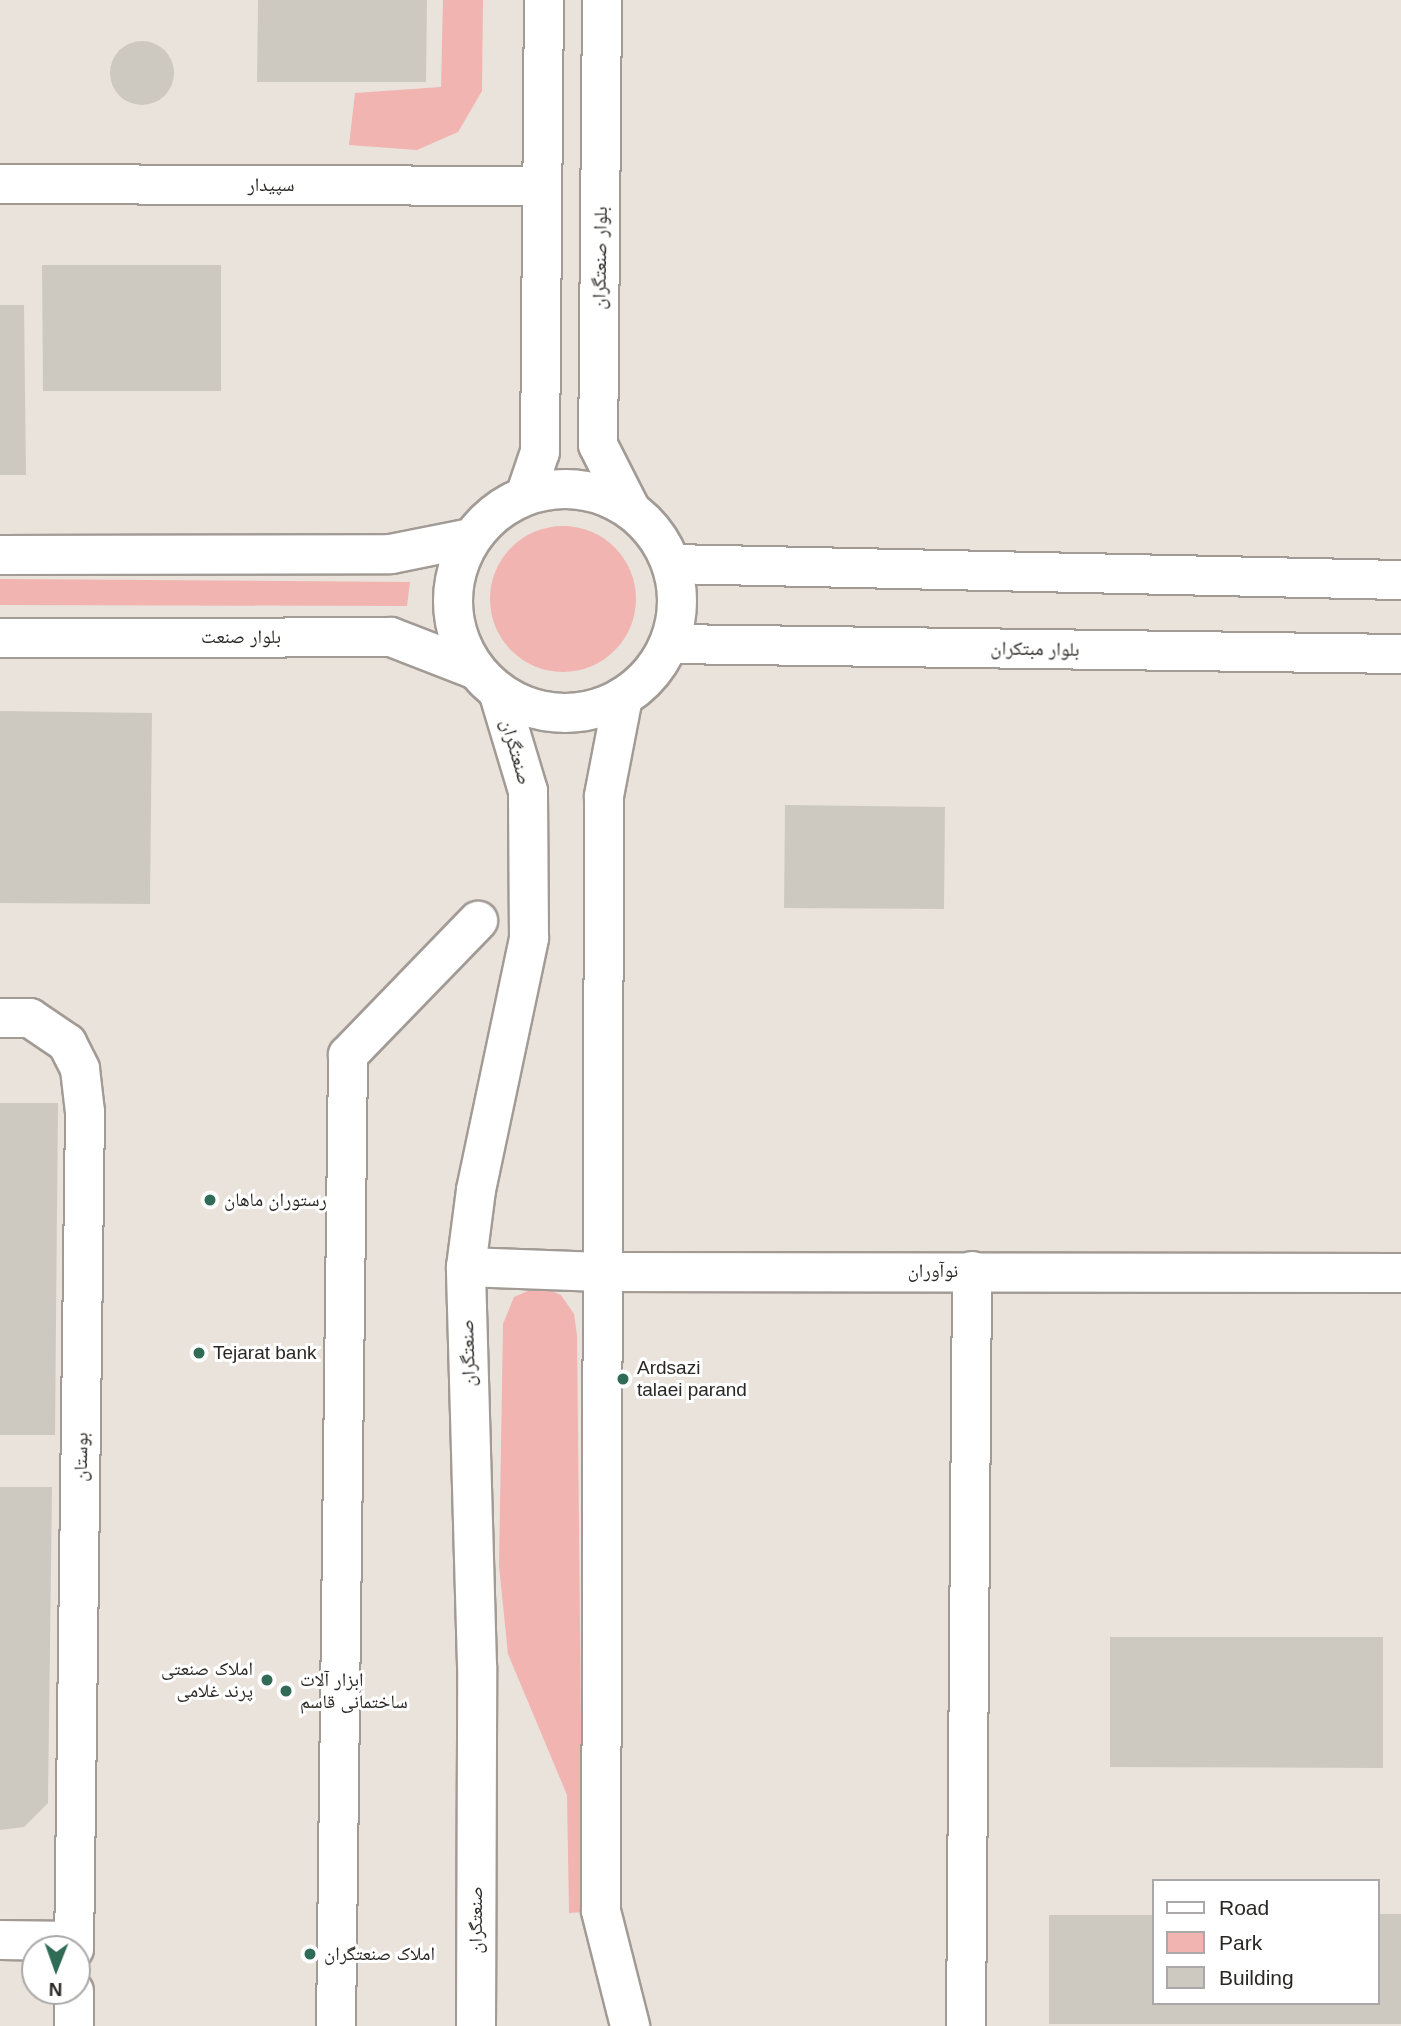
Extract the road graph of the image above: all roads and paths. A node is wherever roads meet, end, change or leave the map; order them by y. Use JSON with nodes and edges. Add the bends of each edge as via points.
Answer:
{"nodes":[{"id":1,"x":544,"y":0,"type":"edge"},
{"id":2,"x":602,"y":0,"type":"edge"},
{"id":3,"x":0,"y":184,"type":"edge"},
{"id":4,"x":542,"y":187,"type":"junction"},
{"id":5,"x":525,"y":496,"type":"junction"},
{"id":6,"x":630,"y":508,"type":"junction"},
{"id":7,"x":471,"y":538,"type":"junction"},
{"id":8,"x":0,"y":555,"type":"edge"},
{"id":9,"x":672,"y":564,"type":"junction"},
{"id":10,"x":1401,"y":580,"type":"edge"},
{"id":11,"x":0,"y":638,"type":"edge"},
{"id":12,"x":669,"y":644,"type":"junction"},
{"id":13,"x":1401,"y":653,"type":"edge"},
{"id":14,"x":487,"y":681,"type":"junction"},
{"id":15,"x":623,"y":697,"type":"junction"},
{"id":16,"x":478,"y":920,"type":"dead end"},
{"id":17,"x":0,"y":1018,"type":"edge"},
{"id":18,"x":466,"y":1267,"type":"junction"},
{"id":19,"x":972,"y":1270,"type":"junction"},
{"id":20,"x":601,"y":1272,"type":"junction"},
{"id":21,"x":1401,"y":1273,"type":"edge"},
{"id":22,"x":74,"y":1935,"type":"edge"},
{"id":23,"x":0,"y":1940,"type":"edge"},
{"id":24,"x":21,"y":1941,"type":"edge"},
{"id":25,"x":74,"y":2005,"type":"edge"},
{"id":26,"x":74,"y":2026,"type":"edge"},
{"id":27,"x":336,"y":2026,"type":"edge"},
{"id":28,"x":476,"y":2026,"type":"edge"},
{"id":29,"x":630,"y":2026,"type":"edge"},
{"id":30,"x":966,"y":2026,"type":"edge"}],
"edges":[{"from":1,"to":4,"type":"street"},
{"from":2,"to":6,"type":"street","name":"بلوار صنعتگران","via":[[598,445]]},
{"from":3,"to":4,"type":"street","name":"سپیدار"},
{"from":4,"to":5,"type":"street","via":[[540,452]]},
{"from":5,"to":6,"type":"street","via":[[565,488],[600,494]]},
{"from":5,"to":7,"type":"street","via":[[494,514]]},
{"from":6,"to":9,"type":"street","via":[[656,534]]},
{"from":7,"to":8,"type":"street","via":[[391,554]]},
{"from":7,"to":14,"type":"street","via":[[456,574],[453,611],[460,641]]},
{"from":9,"to":10,"type":"street"},
{"from":9,"to":12,"type":"street","via":[[678,608]]},
{"from":11,"to":14,"type":"street","name":"بلوار صنعت","via":[[391,637]]},
{"from":12,"to":13,"type":"street","name":"بلوار مبتکران"},
{"from":12,"to":15,"type":"street","via":[[653,671]]},
{"from":14,"to":15,"type":"street","via":[[523,705],[551,712],[576,713]]},
{"from":14,"to":18,"type":"street","name":"صنعتگران","via":[[528,791],[529,938],[476,1190]]},
{"from":15,"to":20,"type":"street","via":[[604,796]]},
{"from":16,"to":27,"type":"street","via":[[348,1055]]},
{"from":17,"to":22,"type":"street","name":"بوستان","via":[[30,1018],[67,1043],[80,1069],[85,1112]]},
{"from":18,"to":20,"type":"street","name":"نوآوران"},
{"from":18,"to":28,"type":"street","name":"صنعتگران","via":[[477,1666]]},
{"from":19,"to":20,"type":"street","name":"نوآوران"},
{"from":19,"to":21,"type":"street","name":"نوآوران"},
{"from":19,"to":30,"type":"street"},
{"from":20,"to":29,"type":"street","via":[[601,1911]]},
{"from":23,"to":24,"type":"street"},
{"from":25,"to":26,"type":"street"}]}
